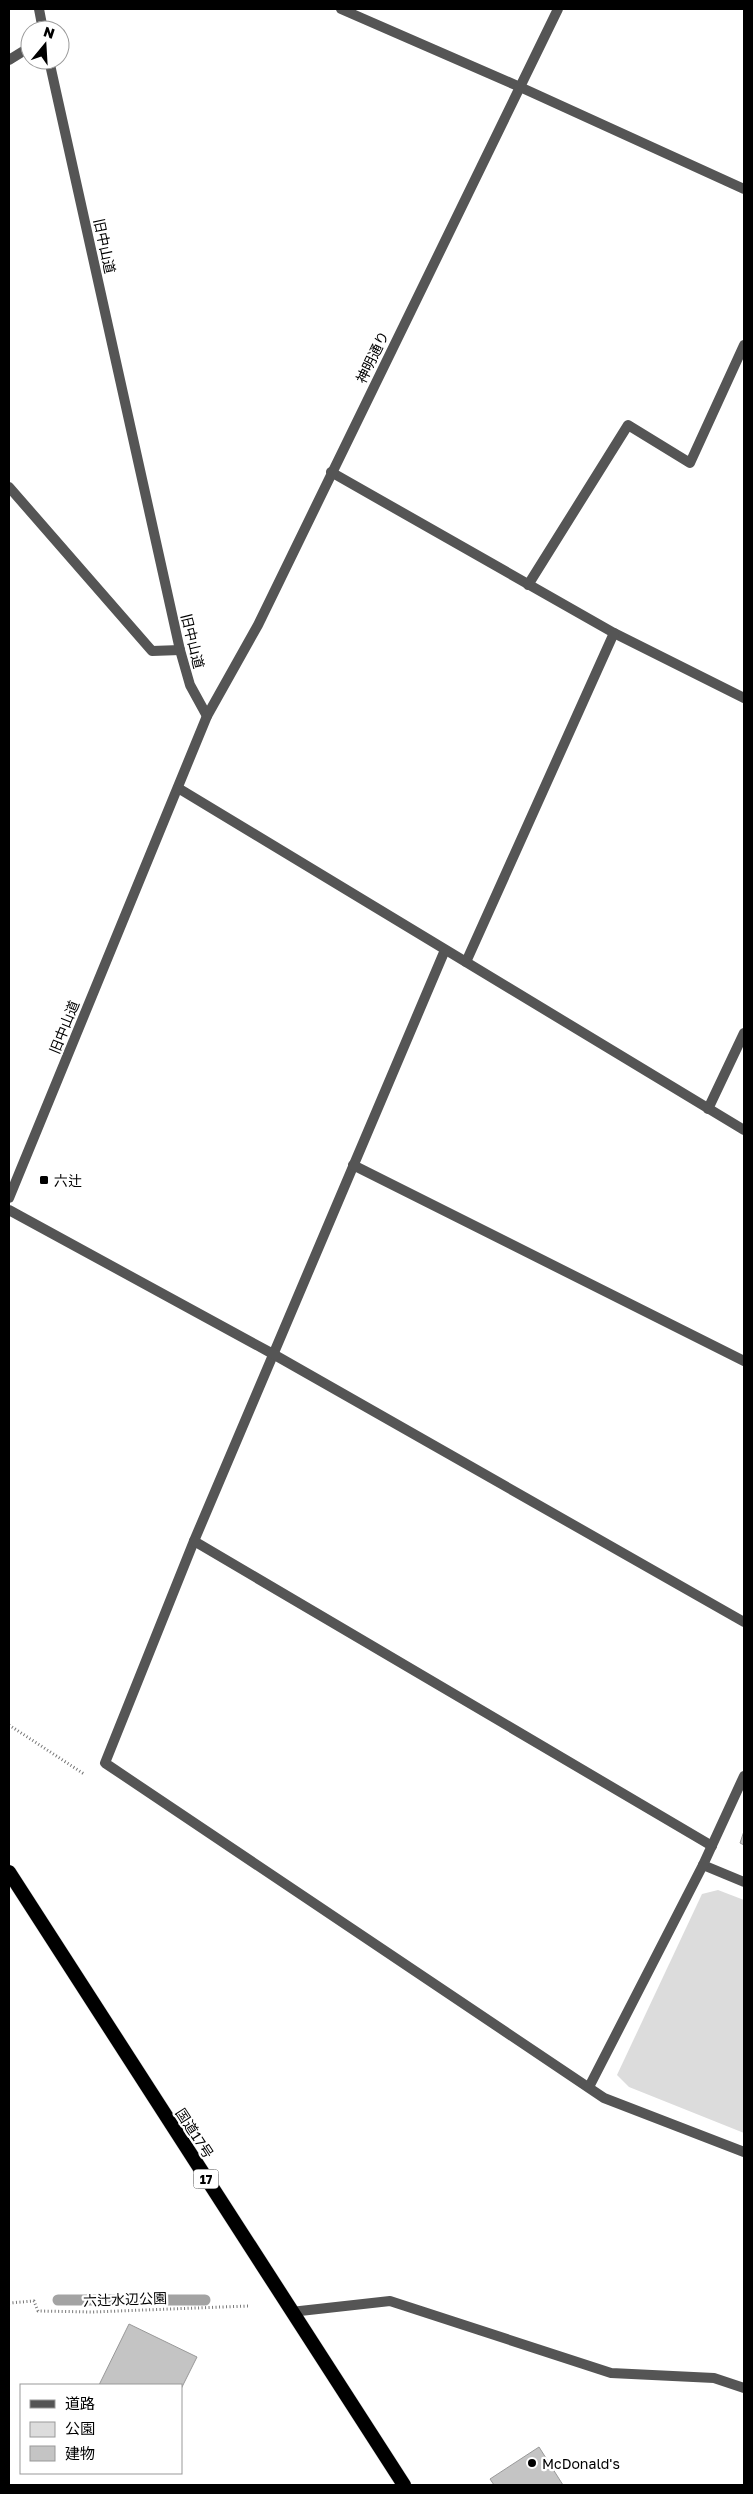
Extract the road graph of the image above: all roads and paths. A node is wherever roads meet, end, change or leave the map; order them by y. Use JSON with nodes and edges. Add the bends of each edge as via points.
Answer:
{"nodes":[{"id":1,"x":341,"y":9,"type":"edge"},
{"id":2,"x":558,"y":9,"type":"edge"},
{"id":3,"x":20,"y":53,"type":"edge"},
{"id":4,"x":9,"y":60,"type":"edge"},
{"id":5,"x":52,"y":70,"type":"edge"},
{"id":6,"x":520,"y":87,"type":"junction"},
{"id":7,"x":744,"y":189,"type":"edge"},
{"id":8,"x":744,"y":345,"type":"edge"},
{"id":9,"x":331,"y":472,"type":"junction"},
{"id":10,"x":11,"y":493,"type":"edge"},
{"id":11,"x":528,"y":585,"type":"junction"},
{"id":12,"x":614,"y":633,"type":"junction"},
{"id":13,"x":180,"y":650,"type":"junction"},
{"id":14,"x":744,"y":698,"type":"edge"},
{"id":15,"x":208,"y":716,"type":"junction"},
{"id":16,"x":178,"y":788,"type":"junction"},
{"id":17,"x":445,"y":950,"type":"junction"},
{"id":18,"x":466,"y":962,"type":"junction"},
{"id":19,"x":744,"y":1033,"type":"edge"},
{"id":20,"x":708,"y":1109,"type":"junction"},
{"id":21,"x":744,"y":1130,"type":"edge"},
{"id":22,"x":353,"y":1165,"type":"junction"},
{"id":23,"x":9,"y":1198,"type":"edge"},
{"id":24,"x":9,"y":1210,"type":"edge"},
{"id":25,"x":273,"y":1354,"type":"junction"},
{"id":26,"x":744,"y":1361,"type":"edge"},
{"id":27,"x":194,"y":1541,"type":"junction"},
{"id":28,"x":744,"y":1622,"type":"edge"},
{"id":29,"x":9,"y":1725,"type":"edge"},
{"id":30,"x":88,"y":1776,"type":"dead end"},
{"id":31,"x":744,"y":1776,"type":"edge"},
{"id":32,"x":712,"y":1846,"type":"junction"},
{"id":33,"x":703,"y":1865,"type":"junction"},
{"id":34,"x":9,"y":1872,"type":"edge"},
{"id":35,"x":744,"y":1882,"type":"edge"},
{"id":36,"x":589,"y":2087,"type":"junction"},
{"id":37,"x":744,"y":2152,"type":"edge"},
{"id":38,"x":9,"y":2303,"type":"edge"},
{"id":39,"x":248,"y":2306,"type":"dead end"},
{"id":40,"x":291,"y":2312,"type":"junction"},
{"id":41,"x":744,"y":2388,"type":"edge"},
{"id":42,"x":404,"y":2485,"type":"edge"}],
"edges":[{"from":1,"to":6,"type":"street"},
{"from":2,"to":6,"type":"street","name":"神明通り"},
{"from":3,"to":4,"type":"street"},
{"from":5,"to":13,"type":"street","name":"旧中山道"},
{"from":6,"to":7,"type":"street"},
{"from":6,"to":9,"type":"street","name":"神明通り"},
{"from":8,"to":11,"type":"street","via":[[690,463],[628,425]]},
{"from":9,"to":11,"type":"street"},
{"from":9,"to":15,"type":"street","name":"神明通り","via":[[258,625]]},
{"from":10,"to":13,"type":"street","via":[[152,651]]},
{"from":11,"to":12,"type":"street"},
{"from":12,"to":14,"type":"street"},
{"from":12,"to":18,"type":"street"},
{"from":13,"to":15,"type":"street","name":"旧中山道","via":[[190,685]]},
{"from":15,"to":16,"type":"street","name":"旧中山道"},
{"from":16,"to":17,"type":"street"},
{"from":16,"to":23,"type":"street","name":"旧中山道"},
{"from":17,"to":18,"type":"street"},
{"from":17,"to":22,"type":"street"},
{"from":18,"to":20,"type":"street"},
{"from":19,"to":20,"type":"street"},
{"from":20,"to":21,"type":"street"},
{"from":22,"to":25,"type":"street"},
{"from":22,"to":26,"type":"street"},
{"from":24,"to":25,"type":"street"},
{"from":25,"to":27,"type":"street"},
{"from":25,"to":28,"type":"street"},
{"from":27,"to":32,"type":"street"},
{"from":27,"to":36,"type":"street","via":[[105,1763]]},
{"from":29,"to":30,"type":"path"},
{"from":31,"to":32,"type":"street"},
{"from":32,"to":33,"type":"street"},
{"from":33,"to":35,"type":"street"},
{"from":33,"to":36,"type":"street"},
{"from":34,"to":40,"type":"highway","name":"国道17号","number":"17"},
{"from":36,"to":37,"type":"street","via":[[604,2098]]},
{"from":38,"to":39,"type":"path","name":"六辻水辺公園","via":[[34,2301],[38,2311],[56,2312]]},
{"from":40,"to":41,"type":"street","via":[[390,2301],[611,2373],[714,2378]]},
{"from":40,"to":42,"type":"highway","name":"国道17号","number":"17"}]}
